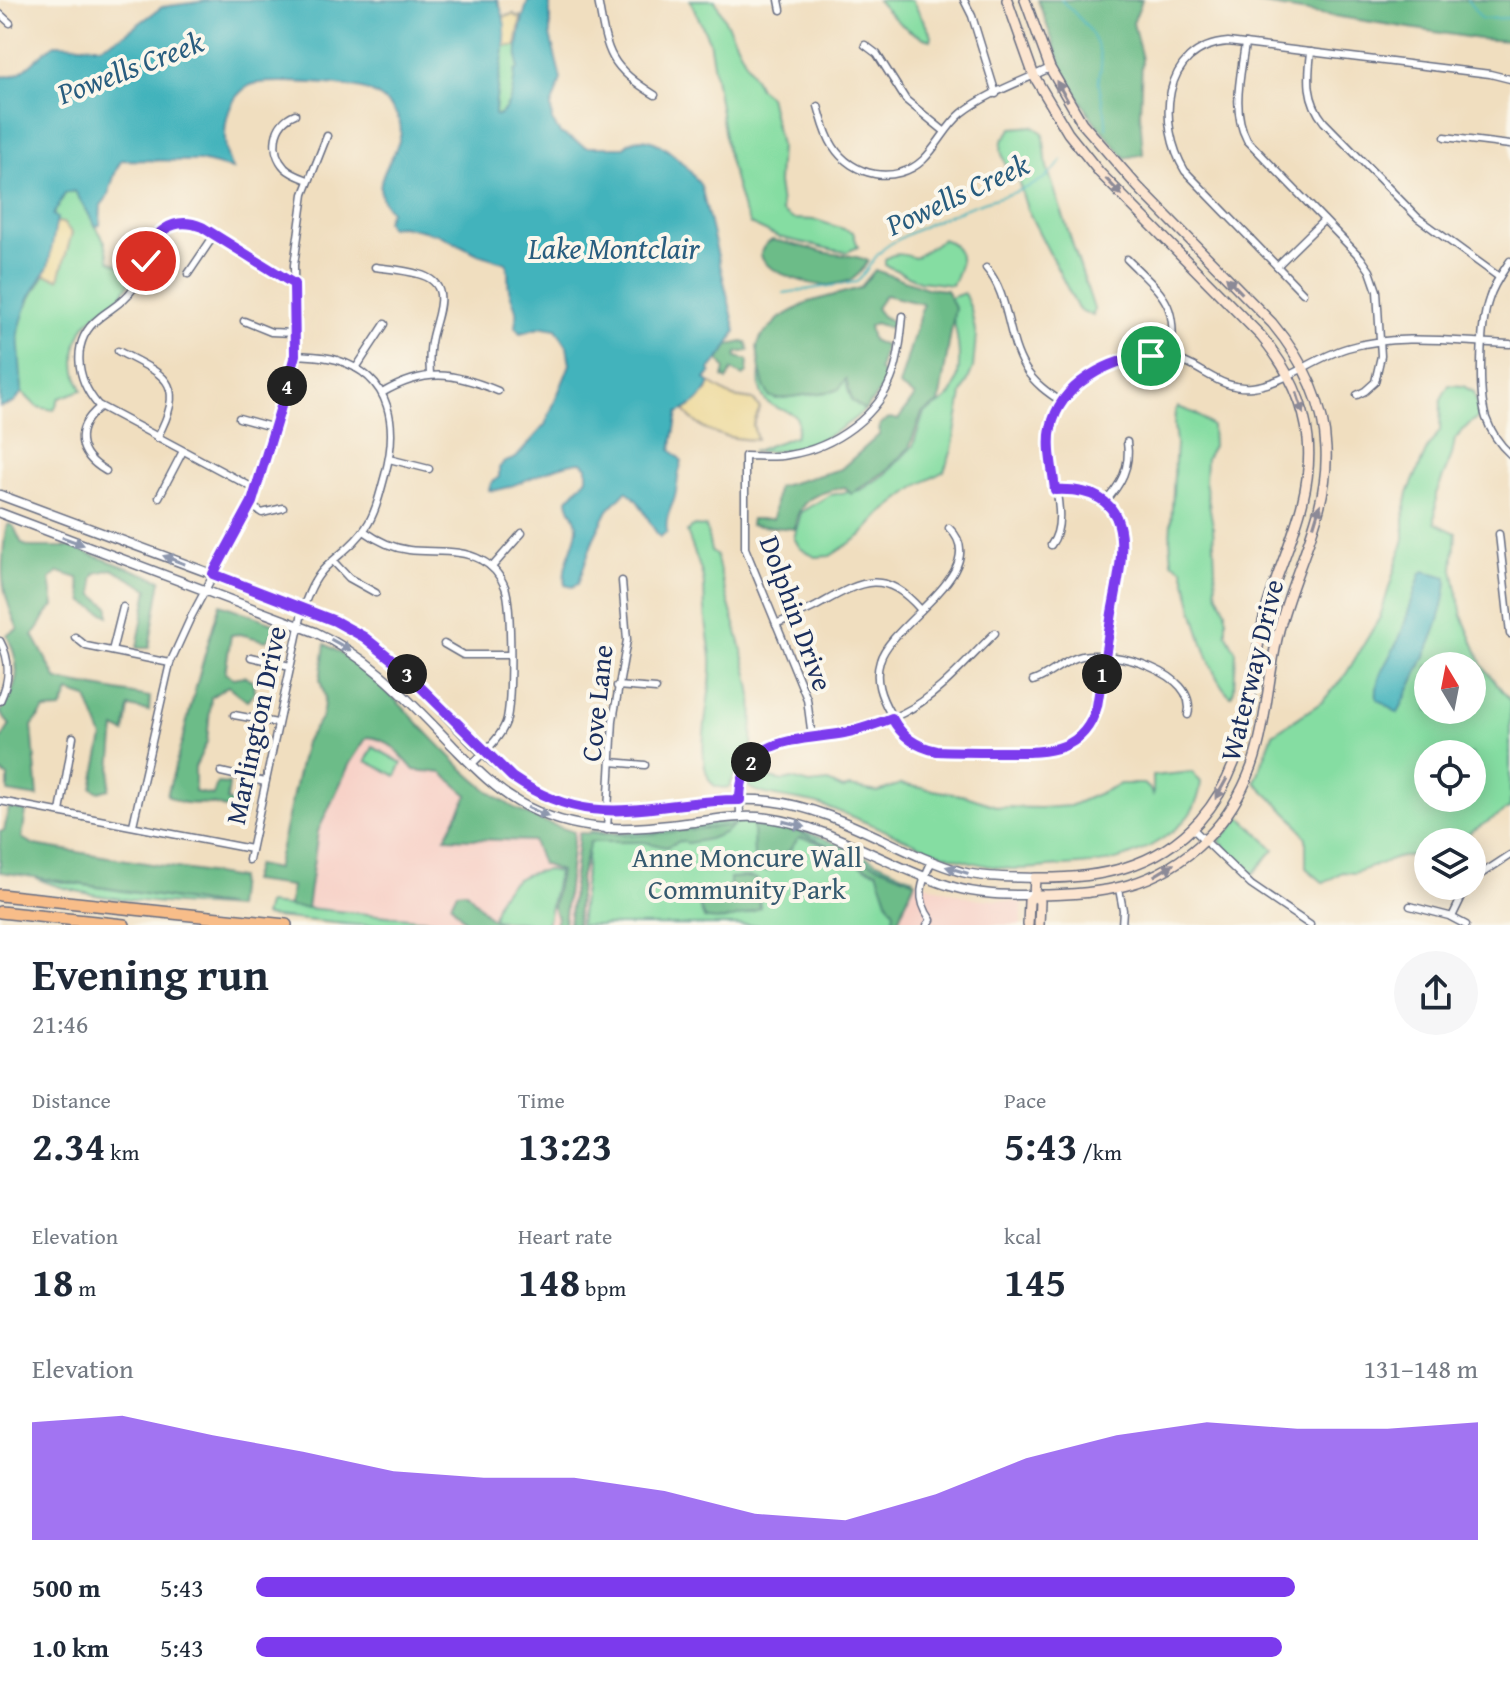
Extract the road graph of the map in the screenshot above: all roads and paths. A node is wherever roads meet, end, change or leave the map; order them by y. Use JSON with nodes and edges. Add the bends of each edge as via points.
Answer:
{"nodes":[{"id":1,"x":598,"y":0,"type":"edge"},
{"id":2,"x":779,"y":0,"type":"edge"},
{"id":3,"x":964,"y":0,"type":"edge"},
{"id":4,"x":1007,"y":0,"type":"edge"},
{"id":5,"x":1025,"y":0,"type":"edge"},
{"id":6,"x":781,"y":10,"type":"dead end"},
{"id":7,"x":0,"y":14,"type":"edge"},
{"id":8,"x":10,"y":23,"type":"dead end"},
{"id":9,"x":1245,"y":44,"type":"junction"},
{"id":10,"x":865,"y":45,"type":"dead end"},
{"id":11,"x":1311,"y":52,"type":"junction"},
{"id":12,"x":1050,"y":68,"type":"junction"},
{"id":13,"x":1034,"y":76,"type":"junction"},
{"id":14,"x":1510,"y":79,"type":"edge"},
{"id":15,"x":996,"y":94,"type":"junction"},
{"id":16,"x":655,"y":95,"type":"dead end"},
{"id":17,"x":818,"y":106,"type":"dead end"},
{"id":18,"x":295,"y":114,"type":"dead end"},
{"id":19,"x":944,"y":131,"type":"junction"},
{"id":20,"x":327,"y":136,"type":"dead end"},
{"id":21,"x":1445,"y":137,"type":"dead end"},
{"id":22,"x":1510,"y":145,"type":"edge"},
{"id":23,"x":308,"y":180,"type":"junction"},
{"id":24,"x":1324,"y":220,"type":"junction"},
{"id":25,"x":215,"y":234,"type":"junction"},
{"id":26,"x":1127,"y":259,"type":"dead end"},
{"id":27,"x":1510,"y":261,"type":"edge"},
{"id":28,"x":1277,"y":266,"type":"junction"},
{"id":29,"x":375,"y":267,"type":"dead end"},
{"id":30,"x":986,"y":268,"type":"dead end"},
{"id":31,"x":188,"y":274,"type":"dead end"},
{"id":32,"x":1499,"y":277,"type":"junction"},
{"id":33,"x":294,"y":284,"type":"junction"},
{"id":34,"x":1303,"y":293,"type":"dead end"},
{"id":35,"x":903,"y":316,"type":"dead end"},
{"id":36,"x":244,"y":321,"type":"dead end"},
{"id":37,"x":385,"y":324,"type":"dead end"},
{"id":38,"x":293,"y":333,"type":"junction"},
{"id":39,"x":1380,"y":342,"type":"junction"},
{"id":40,"x":1483,"y":343,"type":"junction"},
{"id":41,"x":1510,"y":344,"type":"edge"},
{"id":42,"x":118,"y":351,"type":"dead end"},
{"id":43,"x":295,"y":355,"type":"junction"},
{"id":44,"x":1171,"y":358,"type":"junction"},
{"id":45,"x":356,"y":368,"type":"junction"},
{"id":46,"x":1304,"y":368,"type":"junction"},
{"id":47,"x":430,"y":375,"type":"junction"},
{"id":48,"x":1289,"y":376,"type":"junction"},
{"id":49,"x":498,"y":391,"type":"dead end"},
{"id":50,"x":382,"y":393,"type":"junction"},
{"id":51,"x":1357,"y":395,"type":"dead end"},
{"id":52,"x":1062,"y":402,"type":"junction"},
{"id":53,"x":100,"y":407,"type":"junction"},
{"id":54,"x":239,"y":418,"type":"dead end"},
{"id":55,"x":275,"y":428,"type":"junction"},
{"id":56,"x":157,"y":438,"type":"junction"},
{"id":57,"x":1127,"y":442,"type":"dead end"},
{"id":58,"x":183,"y":451,"type":"junction"},
{"id":59,"x":1510,"y":454,"type":"edge"},
{"id":60,"x":389,"y":459,"type":"junction"},
{"id":61,"x":429,"y":469,"type":"dead end"},
{"id":62,"x":106,"y":471,"type":"dead end"},
{"id":63,"x":257,"y":490,"type":"junction"},
{"id":64,"x":1055,"y":490,"type":"junction"},
{"id":65,"x":0,"y":495,"type":"edge"},
{"id":66,"x":159,"y":497,"type":"dead end"},
{"id":67,"x":1104,"y":503,"type":"junction"},
{"id":68,"x":250,"y":505,"type":"junction"},
{"id":69,"x":283,"y":508,"type":"dead end"},
{"id":70,"x":0,"y":513,"type":"edge"},
{"id":71,"x":949,"y":528,"type":"dead end"},
{"id":72,"x":364,"y":531,"type":"junction"},
{"id":73,"x":522,"y":533,"type":"dead end"},
{"id":74,"x":1293,"y":533,"type":"junction"},
{"id":75,"x":1499,"y":534,"type":"dead end"},
{"id":76,"x":1309,"y":539,"type":"junction"},
{"id":77,"x":1051,"y":545,"type":"dead end"},
{"id":78,"x":333,"y":561,"type":"junction"},
{"id":79,"x":492,"y":567,"type":"junction"},
{"id":80,"x":213,"y":574,"type":"junction"},
{"id":81,"x":622,"y":581,"type":"dead end"},
{"id":82,"x":205,"y":590,"type":"junction"},
{"id":83,"x":376,"y":593,"type":"dead end"},
{"id":84,"x":123,"y":607,"type":"dead end"},
{"id":85,"x":303,"y":608,"type":"junction"},
{"id":86,"x":921,"y":610,"type":"junction"},
{"id":87,"x":776,"y":624,"type":"junction"},
{"id":88,"x":297,"y":625,"type":"junction"},
{"id":89,"x":995,"y":633,"type":"dead end"},
{"id":90,"x":1510,"y":634,"type":"edge"},
{"id":91,"x":75,"y":637,"type":"dead end"},
{"id":92,"x":0,"y":641,"type":"edge"},
{"id":93,"x":444,"y":644,"type":"dead end"},
{"id":94,"x":112,"y":651,"type":"junction"},
{"id":95,"x":509,"y":655,"type":"junction"},
{"id":96,"x":1105,"y":656,"type":"junction"},
{"id":97,"x":251,"y":657,"type":"dead end"},
{"id":98,"x":170,"y":663,"type":"junction"},
{"id":99,"x":290,"y":666,"type":"junction"},
{"id":100,"x":1033,"y":681,"type":"dead end"},
{"id":101,"x":617,"y":686,"type":"junction"},
{"id":102,"x":656,"y":689,"type":"dead end"},
{"id":103,"x":0,"y":701,"type":"edge"},
{"id":104,"x":234,"y":715,"type":"dead end"},
{"id":105,"x":1188,"y":715,"type":"dead end"},
{"id":106,"x":892,"y":718,"type":"junction"},
{"id":107,"x":277,"y":723,"type":"junction"},
{"id":108,"x":73,"y":737,"type":"dead end"},
{"id":109,"x":812,"y":737,"type":"junction"},
{"id":110,"x":484,"y":752,"type":"junction"},
{"id":111,"x":611,"y":762,"type":"junction"},
{"id":112,"x":472,"y":764,"type":"junction"},
{"id":113,"x":645,"y":765,"type":"dead end"},
{"id":114,"x":221,"y":772,"type":"dead end"},
{"id":115,"x":265,"y":782,"type":"junction"},
{"id":116,"x":740,"y":800,"type":"junction"},
{"id":117,"x":0,"y":801,"type":"edge"},
{"id":118,"x":60,"y":812,"type":"junction"},
{"id":119,"x":608,"y":812,"type":"junction"},
{"id":120,"x":740,"y":817,"type":"junction"},
{"id":121,"x":133,"y":825,"type":"junction"},
{"id":122,"x":1192,"y":828,"type":"junction"},
{"id":123,"x":607,"y":830,"type":"junction"},
{"id":124,"x":1205,"y":840,"type":"junction"},
{"id":125,"x":251,"y":849,"type":"junction"},
{"id":126,"x":1510,"y":855,"type":"edge"},
{"id":127,"x":249,"y":860,"type":"dead end"},
{"id":128,"x":932,"y":861,"type":"junction"},
{"id":129,"x":1486,"y":871,"type":"edge"},
{"id":130,"x":924,"y":876,"type":"junction"},
{"id":131,"x":1035,"y":878,"type":"junction"},
{"id":132,"x":1119,"y":889,"type":"junction"},
{"id":133,"x":0,"y":895,"type":"edge"},
{"id":134,"x":1034,"y":895,"type":"junction"},
{"id":135,"x":1460,"y":900,"type":"edge"},
{"id":136,"x":55,"y":901,"type":"junction"},
{"id":137,"x":1410,"y":906,"type":"dead end"},
{"id":138,"x":0,"y":912,"type":"edge"},
{"id":139,"x":52,"y":917,"type":"junction"},
{"id":140,"x":1452,"y":917,"type":"junction"},
{"id":141,"x":257,"y":924,"type":"edge"},
{"id":142,"x":124,"y":925,"type":"edge"},
{"id":143,"x":286,"y":925,"type":"edge"},
{"id":144,"x":927,"y":925,"type":"edge"},
{"id":145,"x":1028,"y":925,"type":"edge"},
{"id":146,"x":1039,"y":925,"type":"edge"},
{"id":147,"x":1122,"y":925,"type":"edge"},
{"id":148,"x":1310,"y":925,"type":"edge"},
{"id":149,"x":1466,"y":925,"type":"edge"}],
"edges":[{"from":1,"to":16,"type":"street","via":[[612,58],[630,79]]},
{"from":2,"to":6,"type":"street"},
{"from":3,"to":15,"type":"street"},
{"from":4,"to":13,"type":"main road","name":"Waterway Drive"},
{"from":5,"to":12,"type":"main road","name":"Waterway Drive"},
{"from":7,"to":8,"type":"street"},
{"from":9,"to":11,"type":"street"},
{"from":9,"to":24,"type":"street","via":[[1237,106],[1242,132]]},
{"from":9,"to":28,"type":"street","via":[[1210,44],[1184,62],[1170,100],[1171,139],[1185,171]]},
{"from":10,"to":19,"type":"street","via":[[877,54],[906,100]]},
{"from":11,"to":14,"type":"street"},
{"from":11,"to":32,"type":"street","via":[[1308,89],[1324,122],[1418,218]]},
{"from":12,"to":13,"type":"street"},
{"from":46,"to":12,"type":"main road","name":"Waterway Drive","one_way":true,"via":[[1272,323],[1096,142]]},
{"from":13,"to":15,"type":"street"},
{"from":13,"to":48,"type":"main road","name":"Waterway Drive","one_way":true,"via":[[1084,154],[1261,336]]},
{"from":15,"to":19,"type":"street","via":[[970,107]]},
{"from":17,"to":19,"type":"street","via":[[836,151],[871,174],[911,168]]},
{"from":18,"to":23,"type":"street","via":[[278,130],[275,148],[284,167]]},
{"from":20,"to":23,"type":"street"},
{"from":21,"to":22,"type":"street"},
{"from":23,"to":33,"type":"street"},
{"from":24,"to":28,"type":"street"},
{"from":24,"to":39,"type":"street","via":[[1370,271],[1377,291]]},
{"from":25,"to":31,"type":"street"},
{"from":25,"to":33,"type":"street"},
{"from":25,"to":53,"type":"street","via":[[191,223],[163,229],[149,246],[132,290],[86,333],[80,373]]},
{"from":26,"to":44,"type":"street","via":[[1170,308],[1175,332]]},
{"from":27,"to":32,"type":"street"},
{"from":28,"to":34,"type":"street"},
{"from":29,"to":47,"type":"street","via":[[423,275],[439,292],[441,311],[430,347]]},
{"from":30,"to":52,"type":"street","via":[[996,280],[1024,367]]},
{"from":32,"to":40,"type":"street","via":[[1486,310]]},
{"from":33,"to":38,"type":"street"},
{"from":35,"to":87,"type":"street","name":"Dolphin Drive","via":[[892,377],[852,428],[803,452],[745,456],[745,548]]},
{"from":36,"to":38,"type":"street","via":[[271,332]]},
{"from":37,"to":45,"type":"street"},
{"from":38,"to":43,"type":"street"},
{"from":39,"to":40,"type":"street"},
{"from":39,"to":46,"type":"street","via":[[1344,349]]},
{"from":39,"to":51,"type":"street","via":[[1378,374],[1370,388]]},
{"from":40,"to":41,"type":"street"},
{"from":40,"to":59,"type":"street","via":[[1484,409],[1490,429]]},
{"from":42,"to":56,"type":"street","via":[[157,372],[170,388],[171,411]]},
{"from":43,"to":45,"type":"street"},
{"from":43,"to":55,"type":"street"},
{"from":44,"to":48,"type":"street","via":[[1234,386],[1255,387]]},
{"from":44,"to":52,"type":"street","via":[[1141,356],[1109,365]]},
{"from":45,"to":50,"type":"street"},
{"from":46,"to":48,"type":"street"},
{"from":76,"to":46,"type":"main road","name":"Waterway Drive","one_way":true,"via":[[1322,500],[1326,445],[1319,405]]},
{"from":47,"to":49,"type":"street","via":[[461,377]]},
{"from":47,"to":50,"type":"street"},
{"from":48,"to":74,"type":"main road","name":"Waterway Drive","one_way":true,"via":[[1303,411],[1309,453],[1306,489]]},
{"from":50,"to":60,"type":"street","name":"Marlington Drive","via":[[392,428]]},
{"from":52,"to":64,"type":"street","via":[[1050,439]]},
{"from":53,"to":56,"type":"street"},
{"from":53,"to":62,"type":"street","via":[[85,423],[82,440],[90,460]]},
{"from":54,"to":55,"type":"street"},
{"from":55,"to":63,"type":"street"},
{"from":56,"to":58,"type":"street"},
{"from":57,"to":67,"type":"street","via":[[1123,478]]},
{"from":58,"to":63,"type":"street"},
{"from":58,"to":66,"type":"street"},
{"from":60,"to":61,"type":"street"},
{"from":60,"to":72,"type":"street","name":"Marlington Drive"},
{"from":63,"to":68,"type":"street"},
{"from":64,"to":67,"type":"street","via":[[1076,490]]},
{"from":64,"to":77,"type":"street","via":[[1059,526]]},
{"from":80,"to":65,"type":"street","name":"Waterway Drive","one_way":true},
{"from":67,"to":96,"type":"street","via":[[1115,516],[1123,543]]},
{"from":68,"to":69,"type":"street","via":[[262,513]]},
{"from":68,"to":80,"type":"street"},
{"from":70,"to":82,"type":"street","name":"Waterway Drive","one_way":true},
{"from":71,"to":86,"type":"street","via":[[959,540],[960,558],[944,587]]},
{"from":72,"to":78,"type":"street","name":"Marlington Drive"},
{"from":72,"to":79,"type":"street","via":[[393,547],[468,554]]},
{"from":73,"to":79,"type":"street"},
{"from":74,"to":76,"type":"main road"},
{"from":74,"to":122,"type":"main road","name":"Waterway Drive","one_way":true,"via":[[1265,614],[1234,763],[1219,794]]},
{"from":75,"to":90,"type":"street"},
{"from":76,"to":124,"type":"main road","name":"Waterway Drive","via":[[1279,628],[1251,768],[1232,807]]},
{"from":78,"to":83,"type":"street","via":[[349,578]]},
{"from":78,"to":85,"type":"street","name":"Marlington Drive"},
{"from":79,"to":95,"type":"street","via":[[508,597]]},
{"from":80,"to":82,"type":"street"},
{"from":80,"to":85,"type":"street","name":"Waterway Drive"},
{"from":81,"to":101,"type":"street","name":"Cove Lane","via":[[627,640]]},
{"from":82,"to":88,"type":"street","name":"Waterway Drive"},
{"from":82,"to":98,"type":"street"},
{"from":84,"to":94,"type":"street"},
{"from":85,"to":88,"type":"street","name":"Marlington Drive"},
{"from":85,"to":110,"type":"street","name":"Waterway Drive","via":[[377,647]]},
{"from":86,"to":87,"type":"street","via":[[895,588],[861,583]]},
{"from":86,"to":106,"type":"street","via":[[892,638],[879,662],[879,688]]},
{"from":87,"to":109,"type":"street","name":"Dolphin Drive","via":[[807,699]]},
{"from":88,"to":99,"type":"street","name":"Marlington Drive"},
{"from":88,"to":112,"type":"street","name":"Waterway Drive","one_way":true,"via":[[368,662]]},
{"from":89,"to":106,"type":"street","via":[[925,699]]},
{"from":91,"to":94,"type":"street","via":[[86,646]]},
{"from":92,"to":103,"type":"street","via":[[9,672]]},
{"from":93,"to":95,"type":"street","via":[[463,655]]},
{"from":94,"to":98,"type":"street"},
{"from":95,"to":110,"type":"street","via":[[508,717]]},
{"from":96,"to":100,"type":"street","via":[[1073,659]]},
{"from":96,"to":105,"type":"street","via":[[1164,673],[1185,696]]},
{"from":96,"to":106,"type":"street","via":[[1092,719],[1076,739],[1052,751],[929,750],[909,740]]},
{"from":97,"to":99,"type":"street"},
{"from":98,"to":121,"type":"street"},
{"from":99,"to":107,"type":"street","name":"Marlington Drive"},
{"from":101,"to":102,"type":"street"},
{"from":101,"to":111,"type":"street","name":"Cove Lane"},
{"from":104,"to":107,"type":"street"},
{"from":106,"to":109,"type":"street"},
{"from":107,"to":115,"type":"street","name":"Marlington Drive"},
{"from":108,"to":118,"type":"street"},
{"from":109,"to":116,"type":"street","via":[[785,741],[758,755],[744,773]]},
{"from":110,"to":112,"type":"street"},
{"from":110,"to":119,"type":"street","name":"Waterway Drive","via":[[535,792]]},
{"from":111,"to":113,"type":"street"},
{"from":111,"to":119,"type":"street","name":"Cove Lane"},
{"from":112,"to":123,"type":"street","name":"Waterway Drive","one_way":true,"via":[[505,794],[533,810],[565,823]]},
{"from":114,"to":115,"type":"street"},
{"from":115,"to":125,"type":"street","name":"Marlington Drive"},
{"from":116,"to":119,"type":"street","name":"Waterway Drive"},
{"from":116,"to":120,"type":"street"},
{"from":116,"to":128,"type":"street","name":"Waterway Drive","via":[[804,808]]},
{"from":117,"to":118,"type":"street"},
{"from":118,"to":121,"type":"street"},
{"from":119,"to":123,"type":"street","name":"Cove Lane"},
{"from":120,"to":123,"type":"street","name":"Waterway Drive"},
{"from":120,"to":130,"type":"street","name":"Waterway Drive","one_way":true,"via":[[803,826]]},
{"from":121,"to":125,"type":"street"},
{"from":122,"to":124,"type":"street"},
{"from":122,"to":131,"type":"main road","name":"Waterway Drive","via":[[1156,855],[1129,867],[1083,878]]},
{"from":132,"to":124,"type":"main road","name":"Waterway Drive","one_way":true,"via":[[1165,870]]},
{"from":124,"to":148,"type":"street","via":[[1251,885]]},
{"from":125,"to":127,"type":"street","name":"Marlington Drive"},
{"from":126,"to":129,"type":"street"},
{"from":128,"to":130,"type":"street"},
{"from":131,"to":128,"type":"street","name":"Waterway Drive","one_way":true,"via":[[974,875]]},
{"from":130,"to":134,"type":"street","name":"Waterway Drive","via":[[981,893]]},
{"from":130,"to":144,"type":"street","via":[[919,895],[931,920]]},
{"from":131,"to":134,"type":"main road"},
{"from":132,"to":134,"type":"main road","name":"Waterway Drive"},
{"from":132,"to":147,"type":"street"},
{"from":133,"to":136,"type":"highway"},
{"from":134,"to":145,"type":"main road"},
{"from":134,"to":146,"type":"main road","via":[[1040,901]]},
{"from":135,"to":140,"type":"street"},
{"from":136,"to":139,"type":"highway"},
{"from":136,"to":141,"type":"highway"},
{"from":137,"to":140,"type":"street"},
{"from":138,"to":139,"type":"highway"},
{"from":139,"to":142,"type":"highway"},
{"from":140,"to":149,"type":"street"},
{"from":141,"to":143,"type":"highway"}]}
